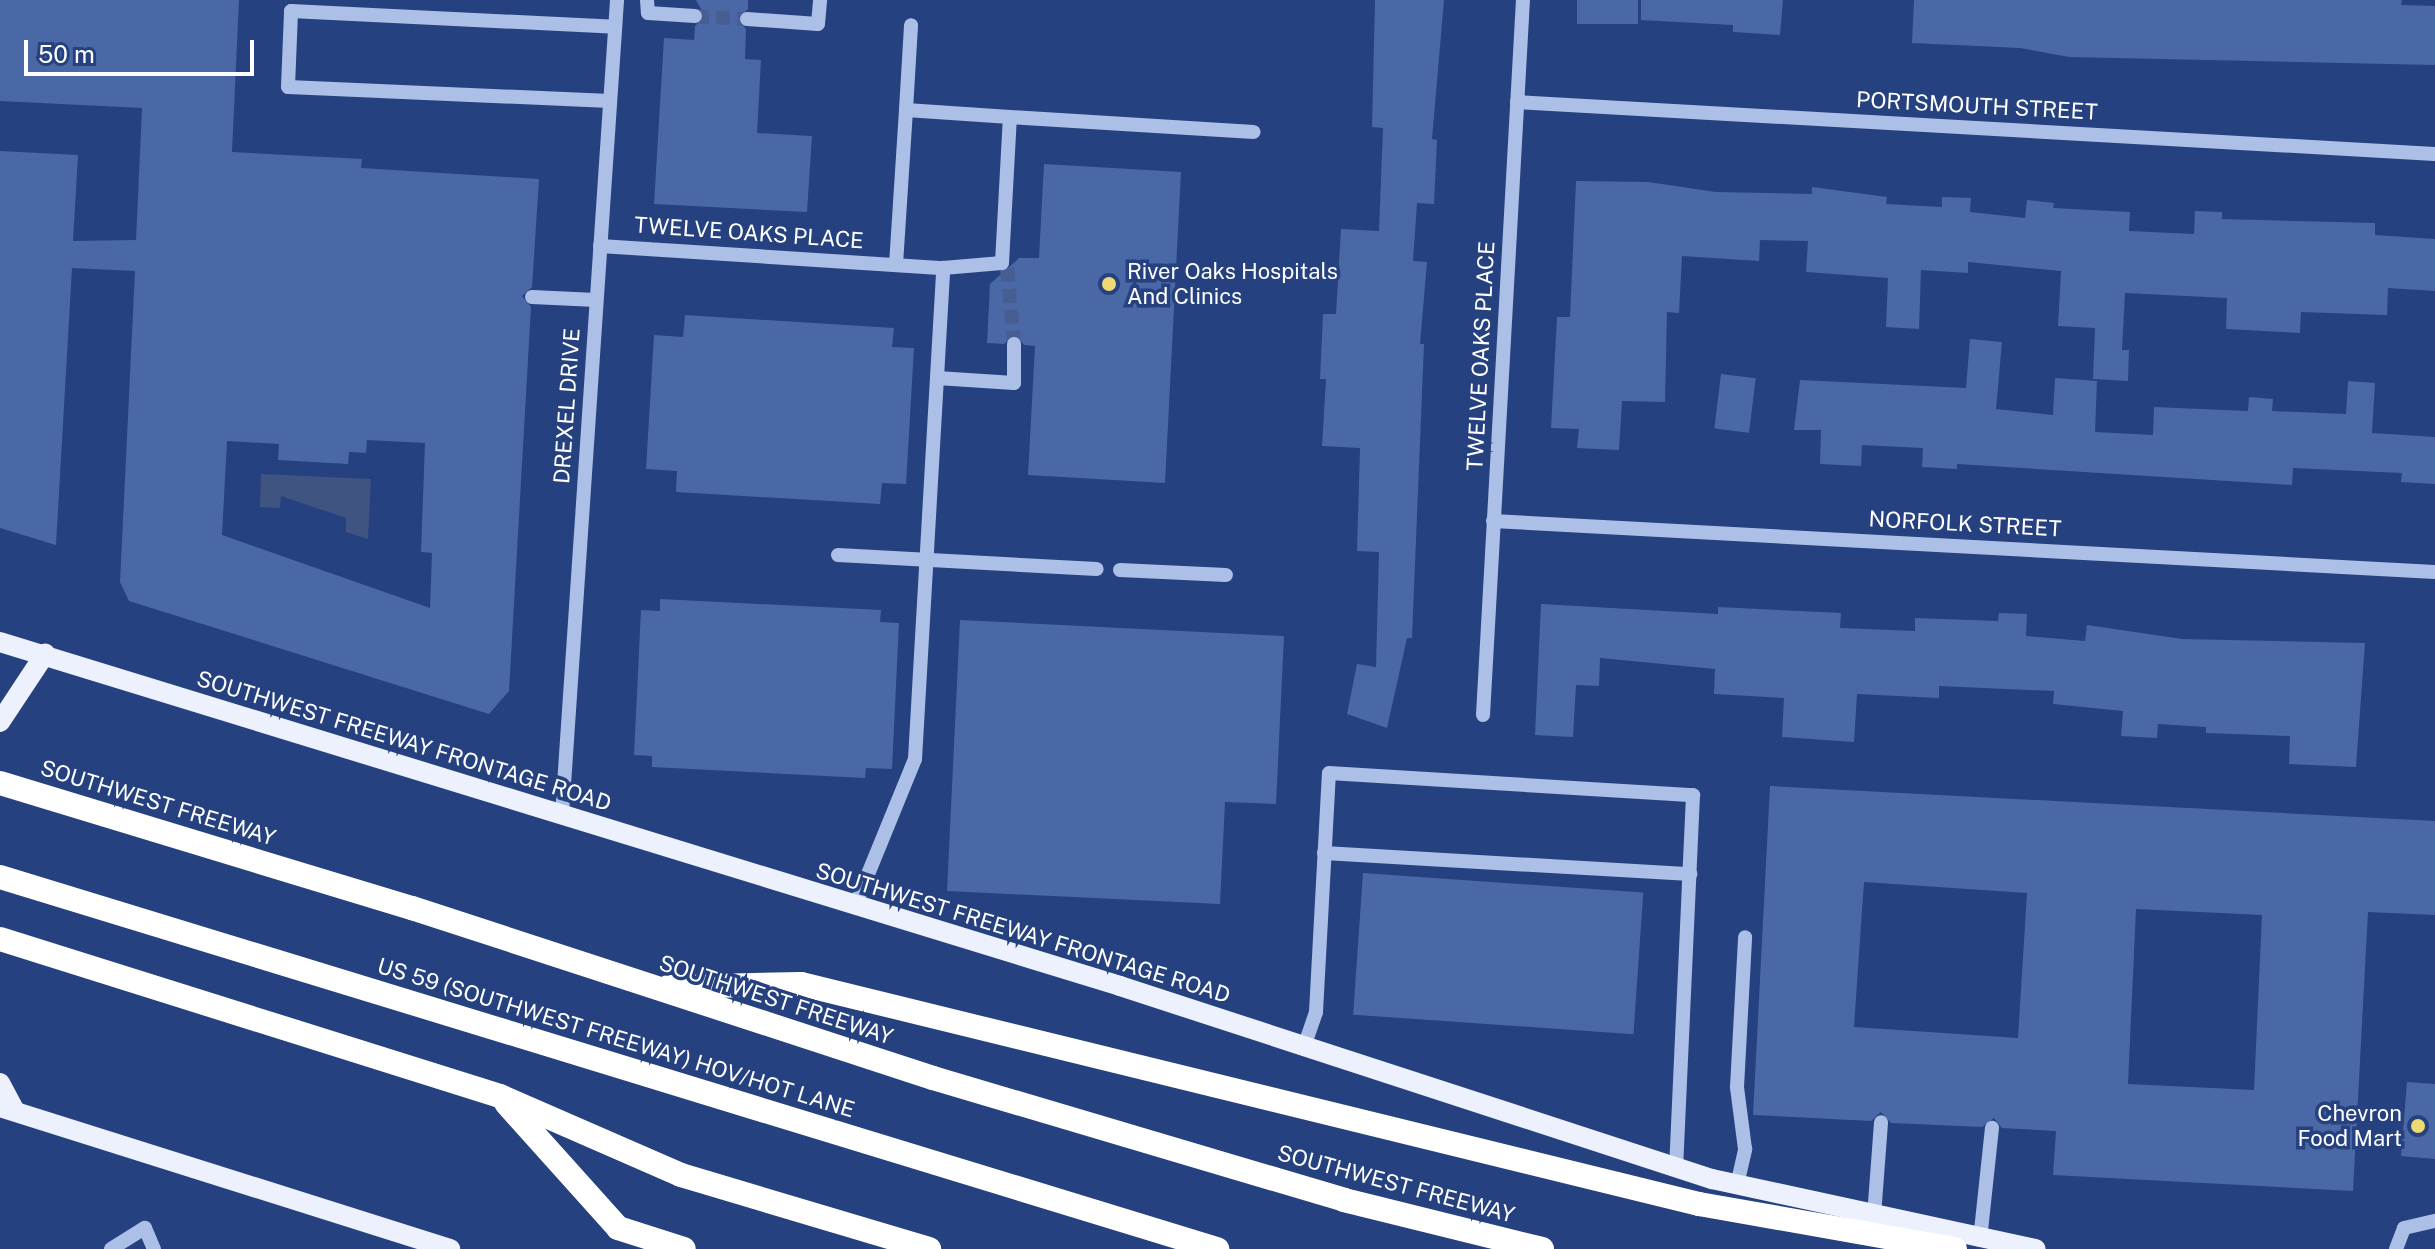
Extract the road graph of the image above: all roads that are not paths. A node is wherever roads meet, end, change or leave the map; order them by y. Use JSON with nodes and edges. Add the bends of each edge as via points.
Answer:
{"nodes":[{"id":1,"x":617,"y":0,"type":"edge"},
{"id":2,"x":647,"y":0,"type":"edge"},
{"id":3,"x":820,"y":0,"type":"edge"},
{"id":4,"x":1523,"y":0,"type":"edge"},
{"id":5,"x":695,"y":16,"type":"tunnel mouth"},
{"id":6,"x":747,"y":19,"type":"tunnel mouth"},
{"id":7,"x":911,"y":25,"type":"dead end"},
{"id":8,"x":615,"y":27,"type":"junction"},
{"id":9,"x":610,"y":101,"type":"junction"},
{"id":10,"x":1517,"y":102,"type":"junction"},
{"id":11,"x":906,"y":110,"type":"junction"},
{"id":12,"x":1010,"y":117,"type":"junction"},
{"id":13,"x":1254,"y":132,"type":"dead end"},
{"id":14,"x":2435,"y":154,"type":"edge"},
{"id":15,"x":600,"y":246,"type":"junction"},
{"id":16,"x":896,"y":264,"type":"junction"},
{"id":17,"x":943,"y":268,"type":"junction"},
{"id":18,"x":532,"y":297,"type":"dead end"},
{"id":19,"x":596,"y":300,"type":"junction"},
{"id":20,"x":1014,"y":344,"type":"tunnel mouth"},
{"id":21,"x":937,"y":378,"type":"junction"},
{"id":22,"x":1493,"y":521,"type":"junction"},
{"id":23,"x":838,"y":555,"type":"dead end"},
{"id":24,"x":926,"y":561,"type":"junction"},
{"id":25,"x":1097,"y":569,"type":"dead end"},
{"id":26,"x":1120,"y":570,"type":"dead end"},
{"id":27,"x":2435,"y":572,"type":"edge"},
{"id":28,"x":1226,"y":575,"type":"dead end"},
{"id":29,"x":0,"y":642,"type":"edge"},
{"id":30,"x":45,"y":654,"type":"junction"},
{"id":31,"x":1483,"y":715,"type":"dead end"},
{"id":32,"x":0,"y":722,"type":"edge"},
{"id":33,"x":0,"y":783,"type":"edge"},
{"id":34,"x":562,"y":814,"type":"junction"},
{"id":35,"x":1324,"y":853,"type":"junction"},
{"id":36,"x":1690,"y":874,"type":"junction"},
{"id":37,"x":0,"y":877,"type":"edge"},
{"id":38,"x":855,"y":906,"type":"junction"},
{"id":39,"x":1745,"y":937,"type":"dead end"},
{"id":40,"x":0,"y":939,"type":"edge"},
{"id":41,"x":651,"y":987,"type":"junction"},
{"id":42,"x":1304,"y":1047,"type":"junction"},
{"id":43,"x":0,"y":1083,"type":"edge"},
{"id":44,"x":500,"y":1096,"type":"junction"},
{"id":45,"x":8,"y":1109,"type":"edge"},
{"id":46,"x":1881,"y":1122,"type":"dead end"},
{"id":47,"x":1992,"y":1128,"type":"dead end"},
{"id":48,"x":1676,"y":1168,"type":"junction"},
{"id":49,"x":1737,"y":1185,"type":"junction"},
{"id":50,"x":1874,"y":1216,"type":"junction"},
{"id":51,"x":2435,"y":1221,"type":"edge"},
{"id":52,"x":1980,"y":1240,"type":"junction"},
{"id":53,"x":111,"y":1249,"type":"edge"},
{"id":54,"x":154,"y":1249,"type":"edge"},
{"id":55,"x":450,"y":1249,"type":"edge"},
{"id":56,"x":684,"y":1249,"type":"edge"},
{"id":57,"x":929,"y":1249,"type":"edge"},
{"id":58,"x":1217,"y":1249,"type":"edge"},
{"id":59,"x":1542,"y":1249,"type":"edge"},
{"id":60,"x":1955,"y":1249,"type":"edge"},
{"id":61,"x":2036,"y":1249,"type":"edge"},
{"id":62,"x":2396,"y":1249,"type":"edge"}],
"edges":[{"from":1,"to":8,"type":"street","name":"DREXEL DRIVE"},
{"from":2,"to":5,"type":"street","via":[[648,13]]},
{"from":3,"to":6,"type":"street","via":[[818,24]]},
{"from":4,"to":10,"type":"street","name":"TWELVE OAKS PLACE"},
{"from":7,"to":11,"type":"street"},
{"from":8,"to":9,"type":"street","name":"DREXEL DRIVE"},
{"from":8,"to":9,"type":"street","via":[[291,11],[288,87]]},
{"from":9,"to":15,"type":"street","name":"DREXEL DRIVE"},
{"from":10,"to":14,"type":"street","name":"PORTSMOUTH STREET"},
{"from":10,"to":22,"type":"street","name":"TWELVE OAKS PLACE"},
{"from":11,"to":12,"type":"street"},
{"from":11,"to":16,"type":"street"},
{"from":12,"to":13,"type":"street"},
{"from":12,"to":17,"type":"street","name":"TWELVE OAKS PLACE","via":[[1004,266]]},
{"from":15,"to":16,"type":"street","name":"TWELVE OAKS PLACE"},
{"from":15,"to":19,"type":"street","name":"DREXEL DRIVE"},
{"from":16,"to":17,"type":"street","name":"TWELVE OAKS PLACE"},
{"from":17,"to":21,"type":"street"},
{"from":18,"to":19,"type":"street"},
{"from":19,"to":34,"type":"street","name":"DREXEL DRIVE"},
{"from":20,"to":21,"type":"street","via":[[1014,383]]},
{"from":21,"to":24,"type":"street"},
{"from":22,"to":27,"type":"street","name":"NORFOLK STREET"},
{"from":22,"to":31,"type":"street","name":"TWELVE OAKS PLACE"},
{"from":23,"to":24,"type":"street"},
{"from":24,"to":25,"type":"street"},
{"from":24,"to":38,"type":"street","via":[[915,759]]},
{"from":26,"to":28,"type":"street"},
{"from":29,"to":30,"type":"main road","name":"SOUTHWEST FREEWAY FRONTAGE ROAD"},
{"from":30,"to":32,"type":"main road"},
{"from":30,"to":34,"type":"main road","name":"SOUTHWEST FREEWAY FRONTAGE ROAD"},
{"from":33,"to":41,"type":"highway","name":"SOUTHWEST FREEWAY"},
{"from":34,"to":38,"type":"main road","name":"SOUTHWEST FREEWAY FRONTAGE ROAD"},
{"from":35,"to":36,"type":"street"},
{"from":35,"to":36,"type":"street","via":[[1329,773],[1693,795]]},
{"from":35,"to":42,"type":"street","via":[[1316,1012]]},
{"from":36,"to":48,"type":"street"},
{"from":37,"to":58,"type":"highway","name":"US 59 (SOUTHWEST FREEWAY) HOV/HOT LANE"},
{"from":38,"to":42,"type":"main road","name":"SOUTHWEST FREEWAY FRONTAGE ROAD"},
{"from":39,"to":49,"type":"street","via":[[1737,1106],[1745,1149]]},
{"from":40,"to":44,"type":"highway"},
{"from":41,"to":59,"type":"highway","name":"SOUTHWEST FREEWAY","via":[[933,1078],[1344,1200]]},
{"from":41,"to":60,"type":"highway","via":[[801,984],[1699,1204]]},
{"from":42,"to":48,"type":"main road","name":"SOUTHWEST FREEWAY FRONTAGE ROAD"},
{"from":43,"to":45,"type":"main road"},
{"from":44,"to":56,"type":"highway","via":[[618,1228]]},
{"from":44,"to":57,"type":"highway","via":[[681,1175]]},
{"from":45,"to":55,"type":"main road"},
{"from":46,"to":50,"type":"street"},
{"from":47,"to":52,"type":"street"},
{"from":48,"to":49,"type":"main road","name":"SOUTHWEST FREEWAY FRONTAGE ROAD"},
{"from":49,"to":50,"type":"main road","name":"SOUTHWEST FREEWAY FRONTAGE ROAD"},
{"from":50,"to":52,"type":"main road","name":"SOUTHWEST FREEWAY FRONTAGE ROAD"},
{"from":51,"to":62,"type":"street","via":[[2404,1228]]},
{"from":52,"to":61,"type":"main road","name":"SOUTHWEST FREEWAY FRONTAGE ROAD"},
{"from":53,"to":54,"type":"street","via":[[145,1228]]}]}
